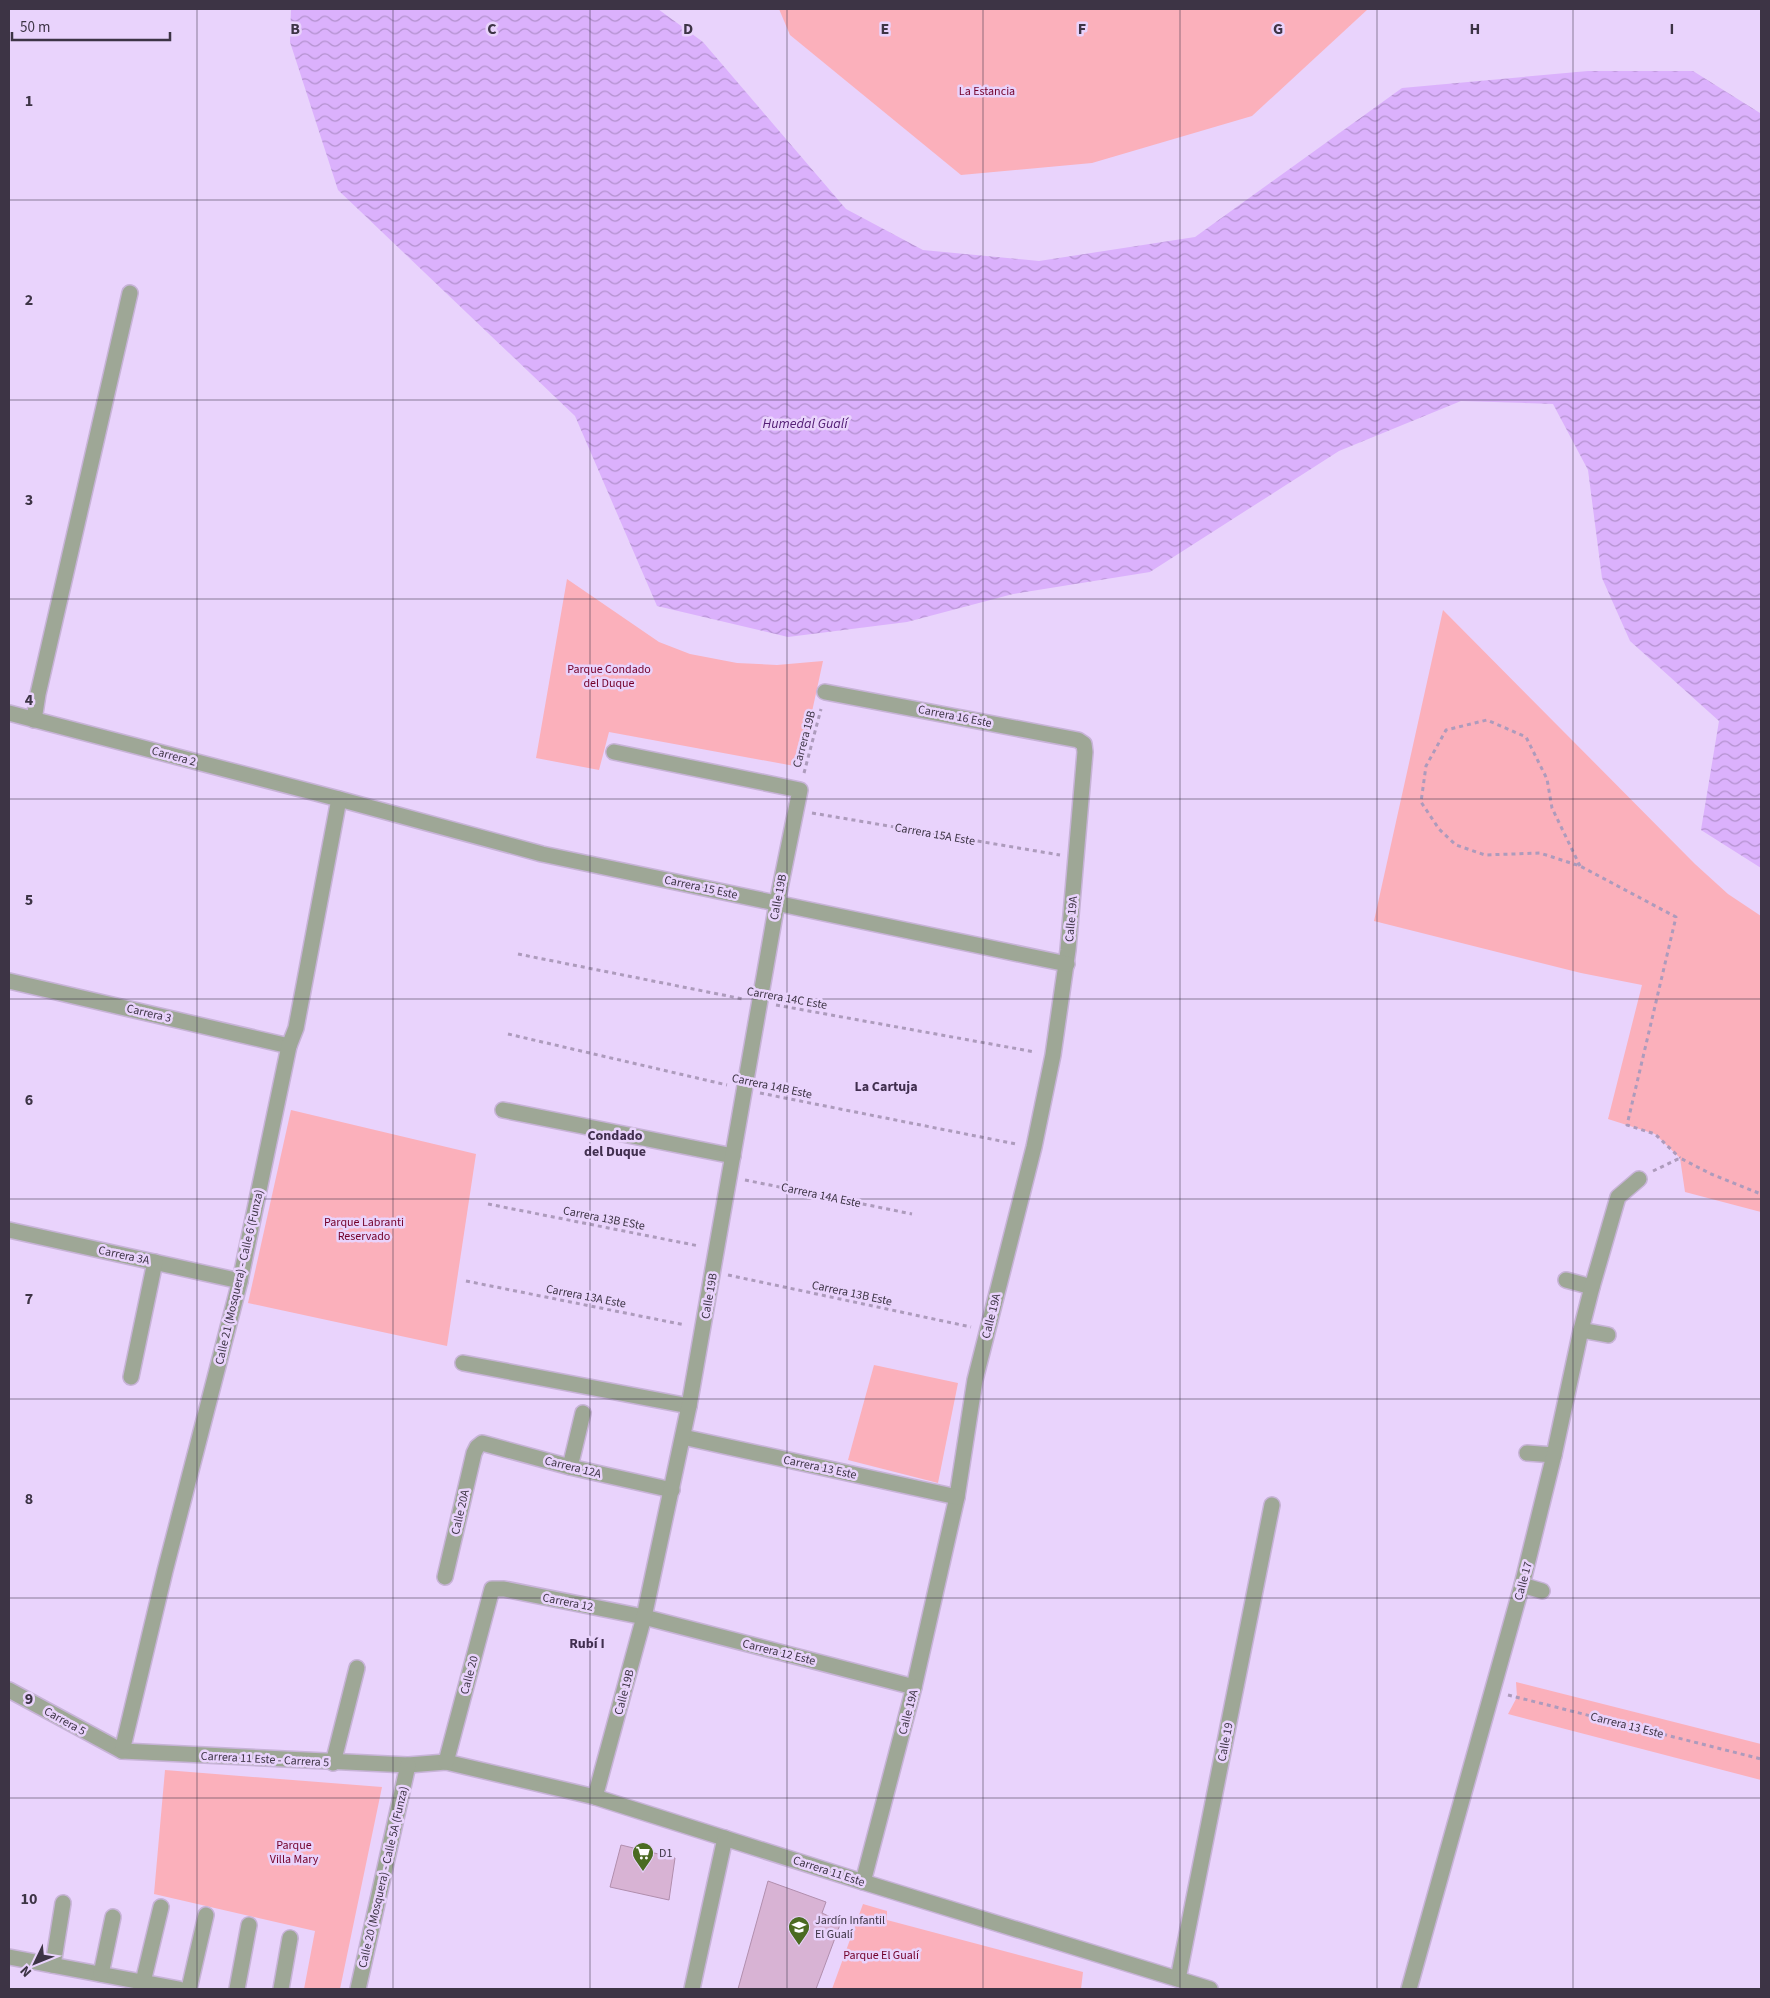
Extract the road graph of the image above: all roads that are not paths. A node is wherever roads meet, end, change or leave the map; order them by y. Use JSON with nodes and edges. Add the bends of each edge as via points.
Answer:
{"nodes":[{"id":1,"x":130,"y":293,"type":"dead end"},
{"id":2,"x":825,"y":692,"type":"road end"},
{"id":3,"x":9,"y":713,"type":"edge"},
{"id":4,"x":34,"y":720,"type":"junction"},
{"id":5,"x":1084,"y":744,"type":"joint"},
{"id":6,"x":614,"y":752,"type":"dead end"},
{"id":7,"x":339,"y":799,"type":"junction"},
{"id":8,"x":777,"y":903,"type":"junction"},
{"id":9,"x":1066,"y":964,"type":"junction"},
{"id":10,"x":9,"y":981,"type":"edge"},
{"id":11,"x":289,"y":1046,"type":"junction"},
{"id":12,"x":503,"y":1110,"type":"dead end"},
{"id":13,"x":733,"y":1156,"type":"junction"},
{"id":14,"x":1639,"y":1178,"type":"road end"},
{"id":15,"x":9,"y":1230,"type":"edge"},
{"id":16,"x":155,"y":1262,"type":"junction"},
{"id":17,"x":1566,"y":1280,"type":"dead end"},
{"id":18,"x":240,"y":1281,"type":"junction"},
{"id":19,"x":1592,"y":1286,"type":"junction"},
{"id":20,"x":1580,"y":1330,"type":"junction"},
{"id":21,"x":1608,"y":1336,"type":"dead end"},
{"id":22,"x":463,"y":1363,"type":"dead end"},
{"id":23,"x":131,"y":1377,"type":"dead end"},
{"id":24,"x":689,"y":1406,"type":"junction"},
{"id":25,"x":583,"y":1413,"type":"dead end"},
{"id":26,"x":683,"y":1436,"type":"junction"},
{"id":27,"x":477,"y":1447,"type":"joint"},
{"id":28,"x":1527,"y":1453,"type":"dead end"},
{"id":29,"x":1554,"y":1455,"type":"junction"},
{"id":30,"x":570,"y":1467,"type":"junction"},
{"id":31,"x":672,"y":1490,"type":"junction"},
{"id":32,"x":957,"y":1497,"type":"junction"},
{"id":33,"x":1272,"y":1505,"type":"dead end"},
{"id":34,"x":445,"y":1577,"type":"dead end"},
{"id":35,"x":1522,"y":1585,"type":"junction"},
{"id":36,"x":492,"y":1589,"type":"joint"},
{"id":37,"x":1542,"y":1591,"type":"dead end"},
{"id":38,"x":644,"y":1617,"type":"junction"},
{"id":39,"x":357,"y":1668,"type":"dead end"},
{"id":40,"x":914,"y":1687,"type":"junction"},
{"id":41,"x":9,"y":1690,"type":"edge"},
{"id":42,"x":122,"y":1751,"type":"junction"},
{"id":43,"x":446,"y":1762,"type":"junction"},
{"id":44,"x":333,"y":1763,"type":"junction"},
{"id":45,"x":408,"y":1765,"type":"junction"},
{"id":46,"x":595,"y":1797,"type":"junction"},
{"id":47,"x":725,"y":1838,"type":"junction"},
{"id":48,"x":863,"y":1882,"type":"junction"},
{"id":49,"x":63,"y":1903,"type":"dead end"},
{"id":50,"x":161,"y":1907,"type":"dead end"},
{"id":51,"x":206,"y":1915,"type":"dead end"},
{"id":52,"x":113,"y":1917,"type":"dead end"},
{"id":53,"x":249,"y":1925,"type":"dead end"},
{"id":54,"x":290,"y":1938,"type":"dead end"},
{"id":55,"x":9,"y":1957,"type":"edge"},
{"id":56,"x":53,"y":1965,"type":"junction"},
{"id":57,"x":101,"y":1974,"type":"junction"},
{"id":58,"x":1178,"y":1979,"type":"junction"},
{"id":59,"x":143,"y":1982,"type":"junction"},
{"id":60,"x":115,"y":1983,"type":"edge"},
{"id":61,"x":180,"y":1989,"type":"edge"},
{"id":62,"x":189,"y":1989,"type":"edge"},
{"id":63,"x":237,"y":1989,"type":"edge"},
{"id":64,"x":281,"y":1989,"type":"edge"},
{"id":65,"x":358,"y":1989,"type":"edge"},
{"id":66,"x":692,"y":1989,"type":"edge"},
{"id":67,"x":1210,"y":1989,"type":"edge"},
{"id":68,"x":1410,"y":1989,"type":"edge"}],
"edges":[{"from":1,"to":4,"type":"street"},
{"from":2,"to":5,"type":"street","name":"Carrera 16 Este","via":[[1078,740]]},
{"from":3,"to":4,"type":"street","name":"Carrera 2"},
{"from":4,"to":7,"type":"street","name":"Carrera 2"},
{"from":5,"to":9,"type":"street","name":"Calle 19A"},
{"from":6,"to":8,"type":"street","name":"Calle 19B","via":[[800,790]]},
{"from":7,"to":8,"type":"street","name":"Carrera 15 Este","via":[[542,854]]},
{"from":7,"to":11,"type":"street","name":"Calle 21 (Mosquera) - Calle 6 (Funza)","via":[[302,1029]]},
{"from":8,"to":9,"type":"street","name":"Carrera 15 Este"},
{"from":8,"to":13,"type":"street","name":"Calle 19B"},
{"from":9,"to":32,"type":"street","name":"Calle 19A","via":[[1053,1055],[1034,1147],[974,1380]]},
{"from":10,"to":11,"type":"street","name":"Carrera 3"},
{"from":11,"to":18,"type":"street","name":"Calle 21 (Mosquera) - Calle 6 (Funza)"},
{"from":12,"to":13,"type":"street"},
{"from":13,"to":24,"type":"street","name":"Calle 19B"},
{"from":14,"to":19,"type":"street","name":"Calle 17","via":[[1618,1197]]},
{"from":15,"to":16,"type":"street","name":"Carrera 3A"},
{"from":16,"to":18,"type":"street","name":"Carrera 3A"},
{"from":16,"to":23,"type":"street"},
{"from":17,"to":19,"type":"street"},
{"from":18,"to":42,"type":"street","name":"Calle 21 (Mosquera) - Calle 6 (Funza)","via":[[228,1354],[165,1571]]},
{"from":19,"to":20,"type":"street","name":"Calle 17"},
{"from":20,"to":21,"type":"street"},
{"from":20,"to":29,"type":"street","name":"Calle 17"},
{"from":22,"to":24,"type":"street"},
{"from":24,"to":26,"type":"street","name":"Calle 19B"},
{"from":25,"to":30,"type":"street"},
{"from":26,"to":31,"type":"street","name":"Calle 19B"},
{"from":26,"to":32,"type":"street","name":"Carrera 13 Este"},
{"from":27,"to":30,"type":"street","name":"Carrera 12A","via":[[482,1444]]},
{"from":27,"to":34,"type":"street","name":"Calle 20A"},
{"from":28,"to":29,"type":"street"},
{"from":29,"to":35,"type":"street","name":"Calle 17"},
{"from":30,"to":31,"type":"street","name":"Carrera 12A"},
{"from":31,"to":38,"type":"street","name":"Calle 19B"},
{"from":32,"to":40,"type":"street","name":"Calle 19A"},
{"from":33,"to":58,"type":"street","name":"Calle 19"},
{"from":35,"to":37,"type":"street"},
{"from":35,"to":68,"type":"street","name":"Calle 17"},
{"from":36,"to":38,"type":"street","name":"Carrera 12"},
{"from":36,"to":43,"type":"street","name":"Calle 20"},
{"from":38,"to":40,"type":"street","name":"Carrera 12 Este"},
{"from":38,"to":46,"type":"street","name":"Calle 19B"},
{"from":39,"to":44,"type":"street"},
{"from":40,"to":48,"type":"street","name":"Calle 19A"},
{"from":41,"to":42,"type":"street","name":"Carrera 5"},
{"from":42,"to":44,"type":"street","name":"Carrera 11 Este - Carrera 5"},
{"from":43,"to":45,"type":"street"},
{"from":43,"to":46,"type":"street","name":"Carrera 11 Este"},
{"from":44,"to":45,"type":"street","name":"Carrera 11 Este - Carrera 5"},
{"from":45,"to":65,"type":"street","name":"Calle 20 (Mosquera) - Calle 5A (Funza)"},
{"from":46,"to":47,"type":"street","name":"Carrera 11 Este"},
{"from":47,"to":48,"type":"street","name":"Carrera 11 Este"},
{"from":47,"to":66,"type":"street"},
{"from":48,"to":58,"type":"street","name":"Carrera 11 Este"},
{"from":49,"to":56,"type":"street"},
{"from":50,"to":59,"type":"street"},
{"from":51,"to":62,"type":"street"},
{"from":52,"to":57,"type":"street"},
{"from":53,"to":63,"type":"street"},
{"from":54,"to":64,"type":"street"},
{"from":55,"to":56,"type":"street"},
{"from":56,"to":57,"type":"street"},
{"from":57,"to":60,"type":"street"},
{"from":58,"to":67,"type":"street","name":"Carrera 11 Este"},
{"from":59,"to":60,"type":"street"},
{"from":59,"to":61,"type":"street"}]}
